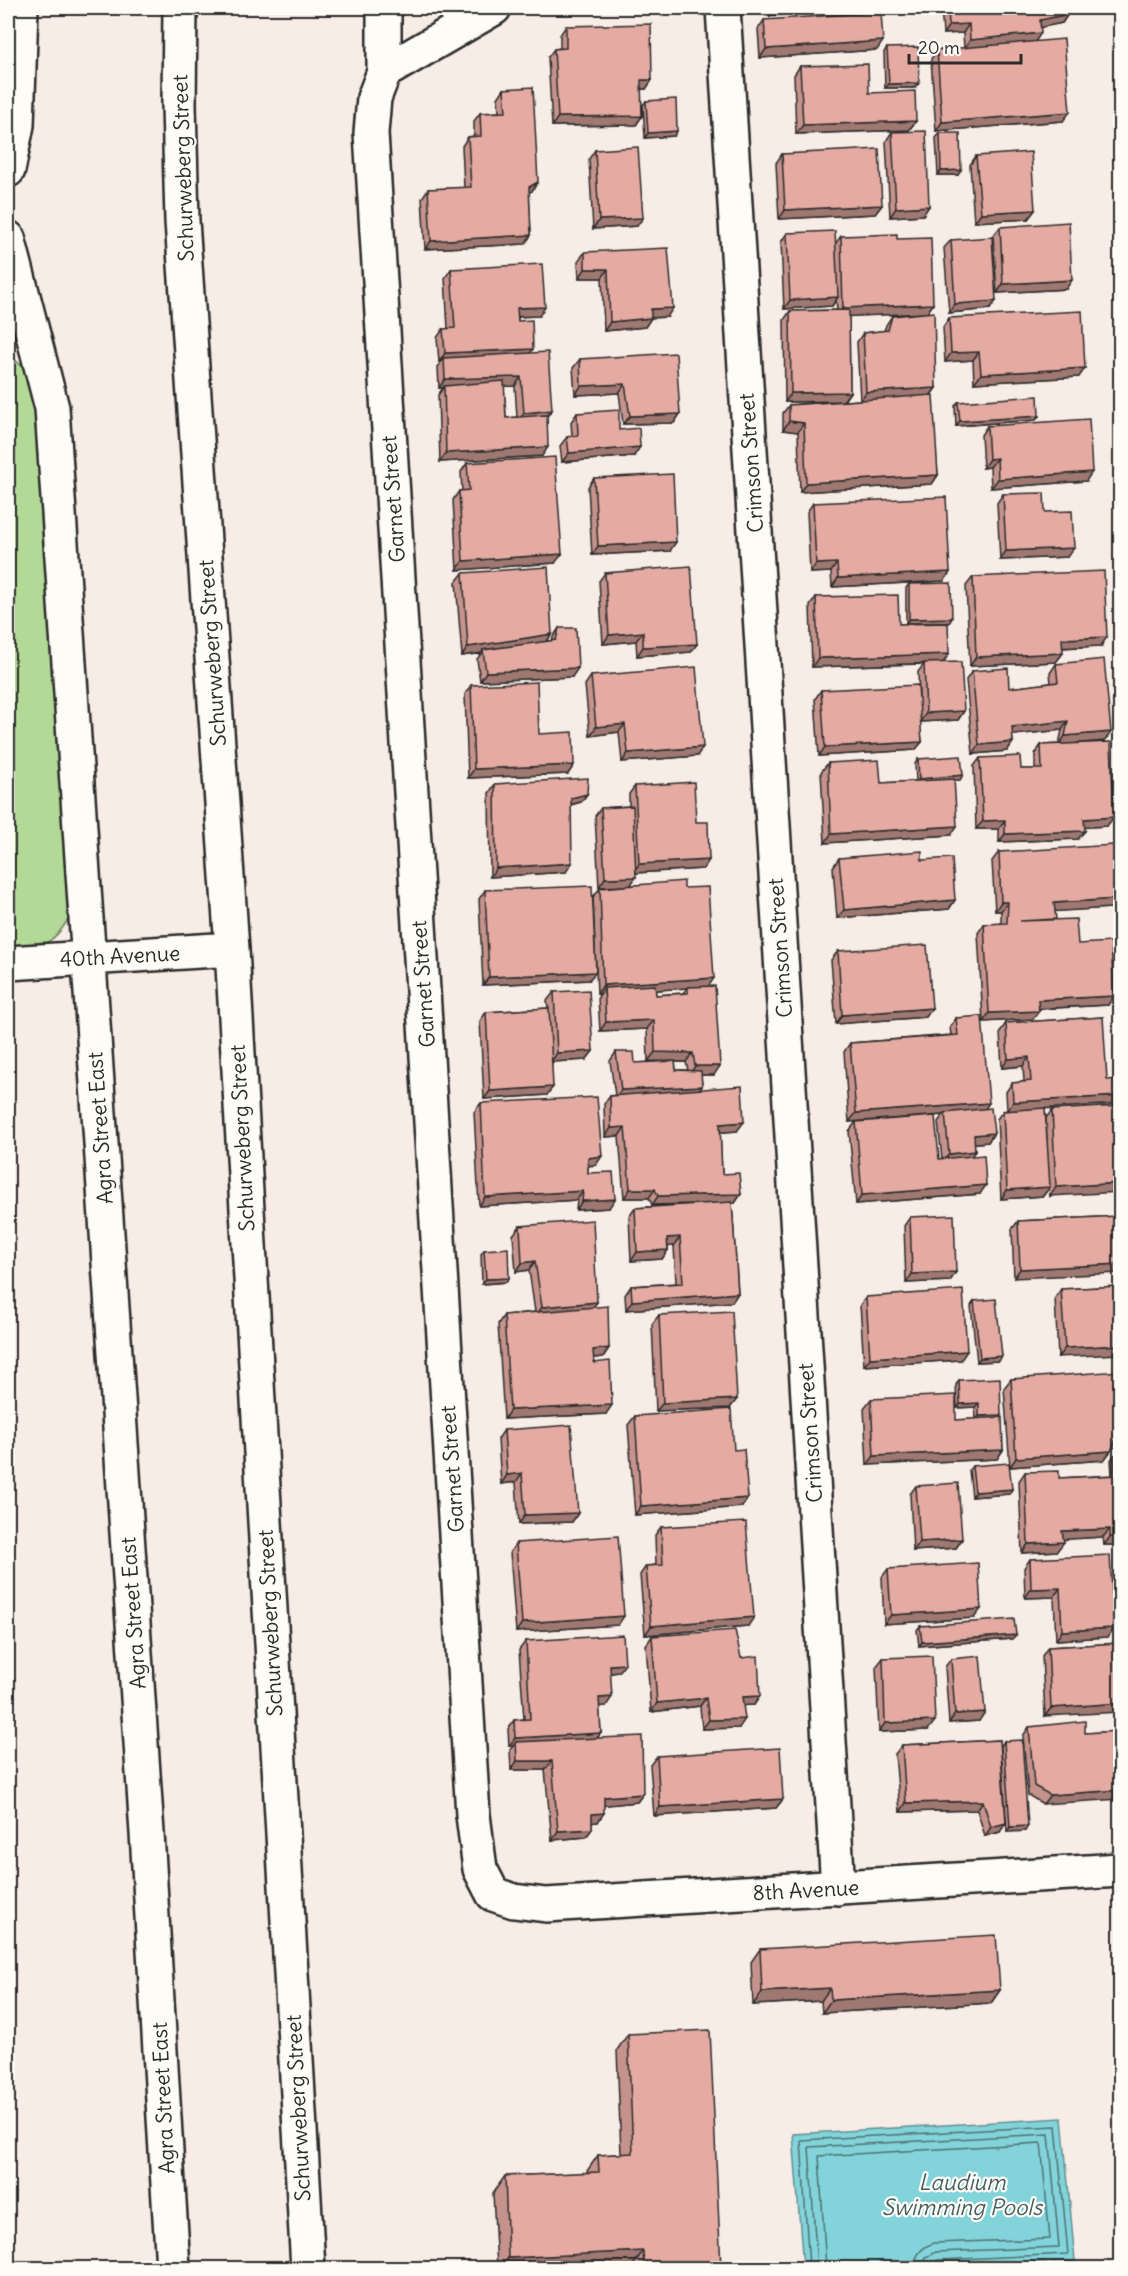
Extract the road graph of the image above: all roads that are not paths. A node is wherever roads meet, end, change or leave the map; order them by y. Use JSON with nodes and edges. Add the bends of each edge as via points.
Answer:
{"nodes":[{"id":1,"x":21,"y":8,"type":"edge"},
{"id":2,"x":180,"y":8,"type":"edge"},
{"id":3,"x":384,"y":8,"type":"edge"},
{"id":4,"x":494,"y":8,"type":"edge"},
{"id":5,"x":723,"y":8,"type":"edge"},
{"id":6,"x":384,"y":72,"type":"junction"},
{"id":7,"x":8,"y":170,"type":"edge"},
{"id":8,"x":8,"y":238,"type":"edge"},
{"id":9,"x":232,"y":949,"type":"junction"},
{"id":10,"x":89,"y":957,"type":"junction"},
{"id":11,"x":8,"y":963,"type":"edge"},
{"id":12,"x":1120,"y":1870,"type":"edge"},
{"id":13,"x":838,"y":1888,"type":"junction"},
{"id":14,"x":493,"y":1894,"type":"joint"},
{"id":15,"x":173,"y":2268,"type":"edge"},
{"id":16,"x":308,"y":2268,"type":"edge"}],
"edges":[{"from":1,"to":7,"type":"street","via":[[17,125]]},
{"from":2,"to":9,"type":"street","name":"Schurweberg Street","via":[[182,221]]},
{"from":3,"to":6,"type":"street","name":"Garnet Street"},
{"from":4,"to":6,"type":"street"},
{"from":5,"to":13,"type":"street","name":"Crimson Street"},
{"from":6,"to":14,"type":"street","name":"Garnet Street","via":[[374,98],[371,134],[476,1846],[480,1869]]},
{"from":8,"to":10,"type":"street","name":"Agra Street East","via":[[52,408]]},
{"from":9,"to":10,"type":"street","name":"40th Avenue"},
{"from":9,"to":16,"type":"street","name":"Schurweberg Street"},
{"from":10,"to":11,"type":"street","name":"40th Avenue"},
{"from":10,"to":15,"type":"street","name":"Agra Street East"},
{"from":12,"to":13,"type":"street","name":"8th Avenue"},
{"from":13,"to":14,"type":"street","name":"8th Avenue","via":[[546,1905]]}]}
